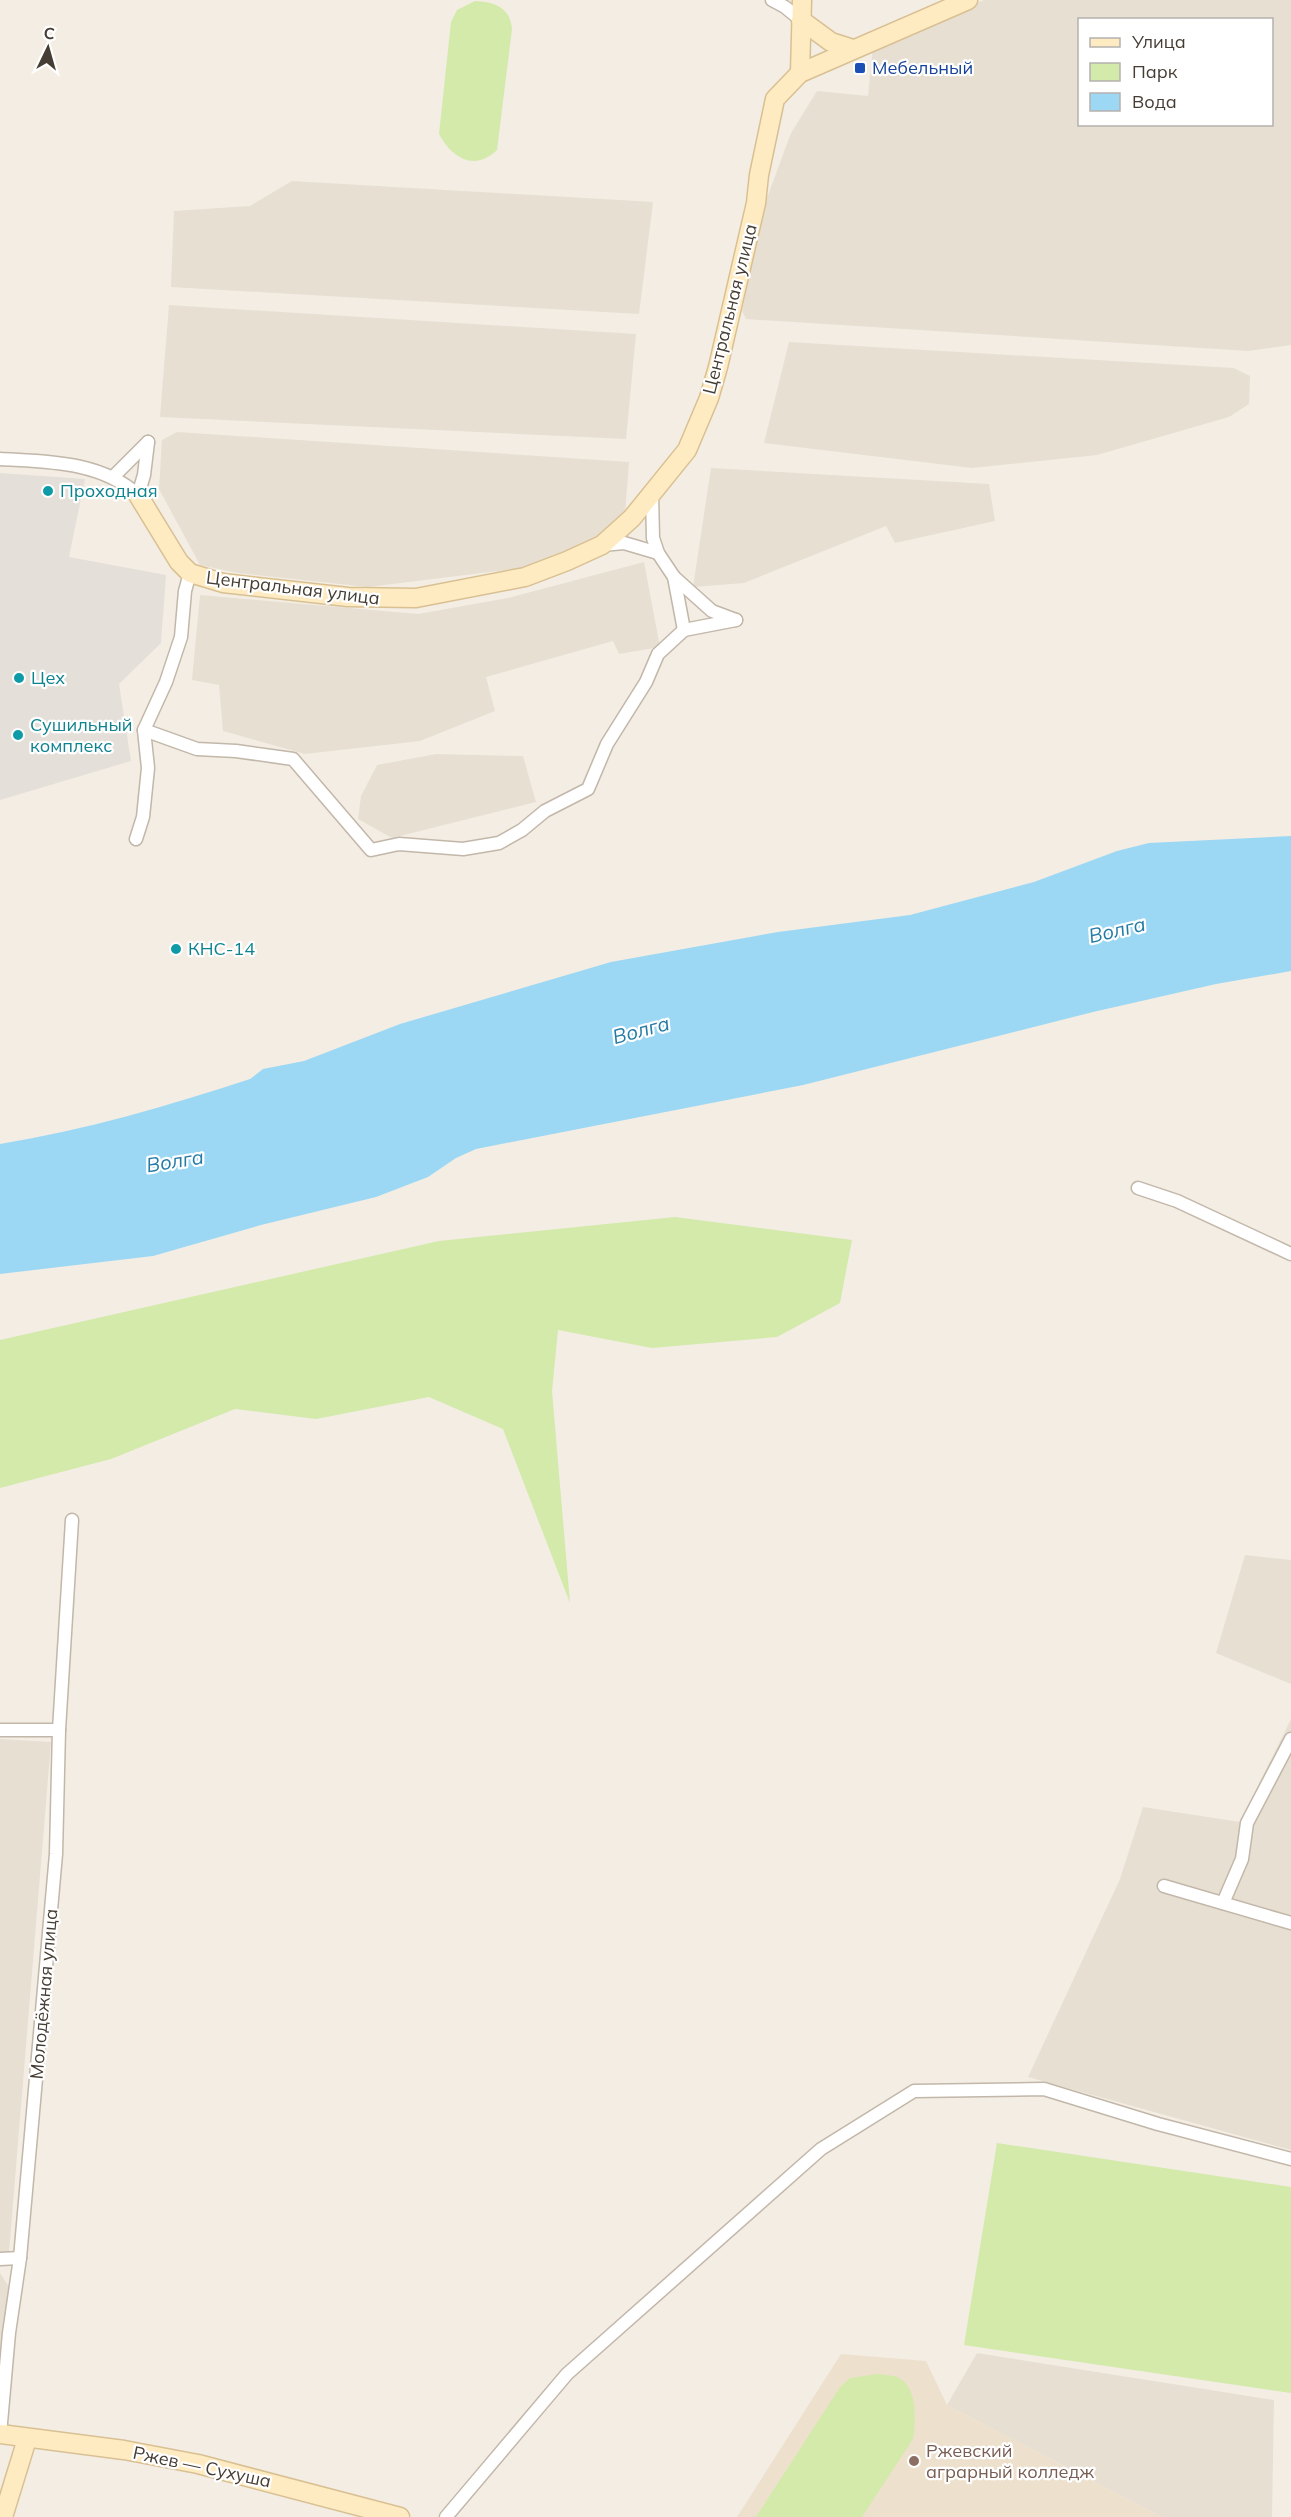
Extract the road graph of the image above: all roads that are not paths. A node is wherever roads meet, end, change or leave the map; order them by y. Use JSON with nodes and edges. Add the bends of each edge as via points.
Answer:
{"nodes":[{"id":1,"x":772,"y":0,"type":"edge"},
{"id":2,"x":802,"y":0,"type":"edge"},
{"id":3,"x":968,"y":0,"type":"edge"},
{"id":4,"x":801,"y":20,"type":"junction"},
{"id":5,"x":853,"y":49,"type":"junction"},
{"id":6,"x":800,"y":74,"type":"junction"},
{"id":7,"x":0,"y":459,"type":"edge"},
{"id":8,"x":114,"y":476,"type":"junction"},
{"id":9,"x":652,"y":494,"type":"junction"},
{"id":10,"x":138,"y":495,"type":"junction"},
{"id":11,"x":602,"y":544,"type":"junction"},
{"id":12,"x":658,"y":553,"type":"junction"},
{"id":13,"x":190,"y":573,"type":"junction"},
{"id":14,"x":674,"y":577,"type":"junction"},
{"id":15,"x":684,"y":630,"type":"junction"},
{"id":16,"x":144,"y":730,"type":"junction"},
{"id":17,"x":136,"y":839,"type":"dead end"},
{"id":18,"x":1138,"y":1188,"type":"dead end"},
{"id":19,"x":1291,"y":1254,"type":"edge"},
{"id":20,"x":72,"y":1520,"type":"dead end"},
{"id":21,"x":0,"y":1730,"type":"edge"},
{"id":22,"x":59,"y":1730,"type":"junction"},
{"id":23,"x":1291,"y":1739,"type":"edge"},
{"id":24,"x":1164,"y":1886,"type":"dead end"},
{"id":25,"x":1223,"y":1903,"type":"junction"},
{"id":26,"x":1291,"y":1923,"type":"edge"},
{"id":27,"x":1291,"y":2159,"type":"edge"},
{"id":28,"x":20,"y":2258,"type":"junction"},
{"id":29,"x":0,"y":2259,"type":"edge"},
{"id":30,"x":0,"y":2434,"type":"edge"},
{"id":31,"x":27,"y":2439,"type":"junction"},
{"id":32,"x":3,"y":2517,"type":"edge"},
{"id":33,"x":400,"y":2517,"type":"edge"},
{"id":34,"x":446,"y":2517,"type":"edge"}],
"edges":[{"from":1,"to":4,"type":"street"},
{"from":2,"to":4,"type":"street"},
{"from":3,"to":5,"type":"street","name":"Центральная улица"},
{"from":4,"to":5,"type":"street","via":[[831,42]]},
{"from":4,"to":6,"type":"street"},
{"from":5,"to":6,"type":"street","name":"Центральная улица"},
{"from":6,"to":9,"type":"street","name":"Центральная улица","via":[[775,99],[756,203],[709,398],[687,450]]},
{"from":7,"to":8,"type":"street","name":"Центральная улица","via":[[64,465]]},
{"from":8,"to":10,"type":"street","name":"Центральная улица"},
{"from":8,"to":10,"type":"street","via":[[148,442]]},
{"from":9,"to":11,"type":"street","name":"Центральная улица"},
{"from":9,"to":12,"type":"street","via":[[653,538]]},
{"from":10,"to":13,"type":"street","name":"Центральная улица","via":[[179,562]]},
{"from":11,"to":12,"type":"street","via":[[624,543]]},
{"from":11,"to":13,"type":"street","name":"Центральная улица","via":[[525,577],[416,598],[348,597],[223,583]]},
{"from":12,"to":14,"type":"street"},
{"from":13,"to":16,"type":"street","via":[[181,637]]},
{"from":14,"to":15,"type":"street"},
{"from":14,"to":15,"type":"street","via":[[712,611],[736,620]]},
{"from":15,"to":16,"type":"street","via":[[658,654],[646,682],[607,744],[588,789],[545,811],[499,843],[463,849],[399,844],[371,850],[293,759],[197,749]]},
{"from":16,"to":17,"type":"street","via":[[148,768],[143,818]]},
{"from":18,"to":19,"type":"street","via":[[1177,1201]]},
{"from":20,"to":22,"type":"street","name":"Молодёжная улица"},
{"from":21,"to":22,"type":"street"},
{"from":22,"to":28,"type":"street","name":"Молодёжная улица","via":[[56,1854]]},
{"from":23,"to":25,"type":"street","via":[[1247,1823],[1242,1859]]},
{"from":24,"to":25,"type":"street"},
{"from":25,"to":26,"type":"street"},
{"from":27,"to":34,"type":"street","via":[[1044,2089],[914,2091],[821,2149],[567,2374]]},
{"from":28,"to":29,"type":"street"},
{"from":28,"to":30,"type":"street","name":"Молодёжная улица"},
{"from":30,"to":31,"type":"street","name":"Ржев — Сухуша"},
{"from":31,"to":32,"type":"street"},
{"from":31,"to":33,"type":"street","name":"Ржев — Сухуша","via":[[124,2450],[198,2464]]}]}
